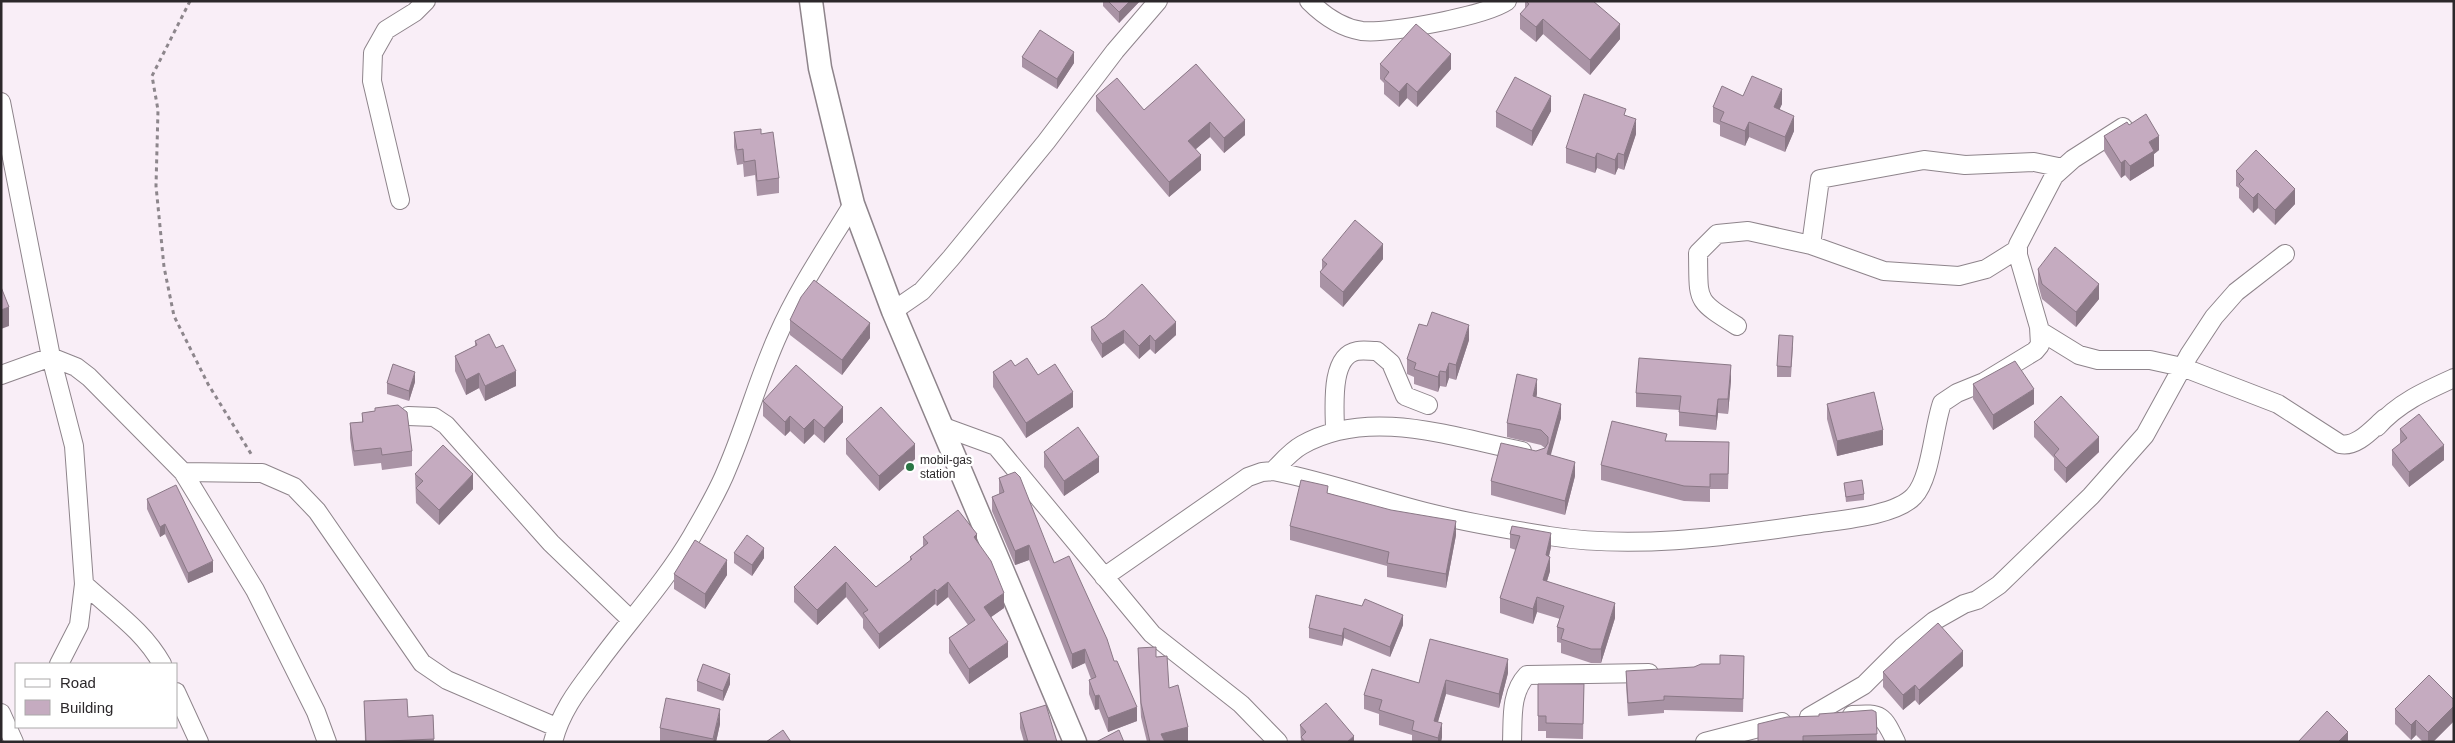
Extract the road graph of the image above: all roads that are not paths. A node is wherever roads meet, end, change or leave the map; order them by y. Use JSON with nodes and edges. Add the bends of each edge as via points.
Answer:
{"nodes":[{"id":1,"x":426,"y":1,"type":"edge"},
{"id":2,"x":811,"y":1,"type":"edge"},
{"id":3,"x":1158,"y":1,"type":"edge"},
{"id":4,"x":1309,"y":1,"type":"edge"},
{"id":5,"x":1507,"y":1,"type":"edge"},
{"id":6,"x":1,"y":102,"type":"edge"},
{"id":7,"x":2124,"y":126,"type":"edge"},
{"id":8,"x":2064,"y":168,"type":"junction"},
{"id":9,"x":400,"y":200,"type":"dead end"},
{"id":10,"x":853,"y":204,"type":"junction"},
{"id":11,"x":1811,"y":245,"type":"junction"},
{"id":12,"x":2018,"y":250,"type":"junction"},
{"id":13,"x":2285,"y":254,"type":"dead end"},
{"id":14,"x":892,"y":311,"type":"junction"},
{"id":15,"x":1736,"y":326,"type":"dead end"},
{"id":16,"x":2040,"y":331,"type":"junction"},
{"id":17,"x":51,"y":357,"type":"junction"},
{"id":18,"x":2182,"y":367,"type":"junction"},
{"id":19,"x":1,"y":374,"type":"edge"},
{"id":20,"x":2454,"y":378,"type":"edge"},
{"id":21,"x":1428,"y":405,"type":"dead end"},
{"id":22,"x":408,"y":416,"type":"edge"},
{"id":23,"x":2385,"y":418,"type":"junction"},
{"id":24,"x":941,"y":426,"type":"junction"},
{"id":25,"x":1335,"y":431,"type":"junction"},
{"id":26,"x":1538,"y":454,"type":"edge"},
{"id":27,"x":2356,"y":454,"type":"dead end"},
{"id":28,"x":1273,"y":471,"type":"junction"},
{"id":29,"x":183,"y":472,"type":"junction"},
{"id":30,"x":1104,"y":577,"type":"junction"},
{"id":31,"x":84,"y":584,"type":"junction"},
{"id":32,"x":630,"y":619,"type":"junction"},
{"id":33,"x":60,"y":663,"type":"edge"},
{"id":34,"x":161,"y":663,"type":"edge"},
{"id":35,"x":1664,"y":672,"type":"edge"},
{"id":36,"x":178,"y":696,"type":"edge"},
{"id":37,"x":1,"y":713,"type":"edge"},
{"id":38,"x":1809,"y":718,"type":"junction"},
{"id":39,"x":16,"y":735,"type":"edge"},
{"id":40,"x":555,"y":735,"type":"edge"},
{"id":41,"x":199,"y":742,"type":"edge"},
{"id":42,"x":326,"y":742,"type":"edge"},
{"id":43,"x":1075,"y":742,"type":"edge"},
{"id":44,"x":1278,"y":742,"type":"edge"},
{"id":45,"x":1512,"y":742,"type":"edge"},
{"id":46,"x":1705,"y":742,"type":"edge"},
{"id":47,"x":1896,"y":742,"type":"edge"}],
"edges":[{"from":1,"to":9,"type":"street","via":[[386,30],[373,53],[372,81]]},
{"from":2,"to":10,"type":"main road","via":[[820,68]]},
{"from":3,"to":14,"type":"street","via":[[951,258],[922,291]]},
{"from":4,"to":5,"type":"street","via":[[1343,25],[1376,31],[1427,24],[1493,9]]},
{"from":6,"to":17,"type":"street"},
{"from":7,"to":8,"type":"street"},
{"from":8,"to":11,"type":"street","via":[[2034,162],[1965,165],[1924,160],[1820,178]]},
{"from":8,"to":12,"type":"street","via":[[2048,185],[2024,231]]},
{"from":10,"to":14,"type":"main road"},
{"from":10,"to":32,"type":"street","via":[[779,332],[727,470],[691,537]]},
{"from":11,"to":12,"type":"street","via":[[1884,271],[1959,276],[1986,269]]},
{"from":11,"to":15,"type":"street","via":[[1748,230],[1718,234],[1698,253],[1698,294],[1707,307]]},
{"from":12,"to":16,"type":"street"},
{"from":13,"to":18,"type":"street","via":[[2236,292],[2214,317]]},
{"from":14,"to":24,"type":"main road"},
{"from":16,"to":18,"type":"street","via":[[2079,355],[2098,360],[2150,360]]},
{"from":16,"to":28,"type":"street","via":[[2040,345],[2035,352],[1942,403],[1922,487],[1913,498],[1893,509],[1834,521],[1712,538],[1649,541],[1552,537],[1438,515]]},
{"from":17,"to":19,"type":"street"},
{"from":17,"to":29,"type":"street","via":[[76,367],[88,377]]},
{"from":17,"to":31,"type":"street","via":[[74,446]]},
{"from":18,"to":23,"type":"street","via":[[2278,404],[2346,446],[2354,444]]},
{"from":18,"to":38,"type":"street","via":[[2145,435],[2092,496],[1998,584],[1977,600],[1934,621],[1864,685]]},
{"from":20,"to":23,"type":"street","via":[[2413,397]]},
{"from":21,"to":25,"type":"street","via":[[1405,396],[1391,363],[1377,351],[1355,351],[1340,363],[1335,384]]},
{"from":22,"to":32,"type":"street","via":[[434,417],[446,425],[552,543]]},
{"from":23,"to":27,"type":"street"},
{"from":24,"to":30,"type":"street","via":[[996,446]]},
{"from":24,"to":43,"type":"main road"},
{"from":25,"to":26,"type":"street","via":[[1370,426],[1408,428]]},
{"from":25,"to":28,"type":"street","via":[[1300,446]]},
{"from":28,"to":30,"type":"street","via":[[1248,478]]},
{"from":29,"to":40,"type":"street","via":[[262,473],[294,486],[317,510],[422,663],[448,680]]},
{"from":29,"to":42,"type":"street","via":[[255,590],[316,712]]},
{"from":30,"to":44,"type":"street","via":[[1152,634],[1242,704]]},
{"from":31,"to":33,"type":"street","via":[[79,625]]},
{"from":31,"to":34,"type":"street","via":[[142,634]]},
{"from":32,"to":40,"type":"street","via":[[572,698]]},
{"from":35,"to":45,"type":"street","via":[[1528,676],[1517,690],[1513,704]]},
{"from":36,"to":41,"type":"street"},
{"from":37,"to":39,"type":"street"},
{"from":38,"to":46,"type":"street"},
{"from":38,"to":47,"type":"street","via":[[1876,714],[1886,720]]}]}
